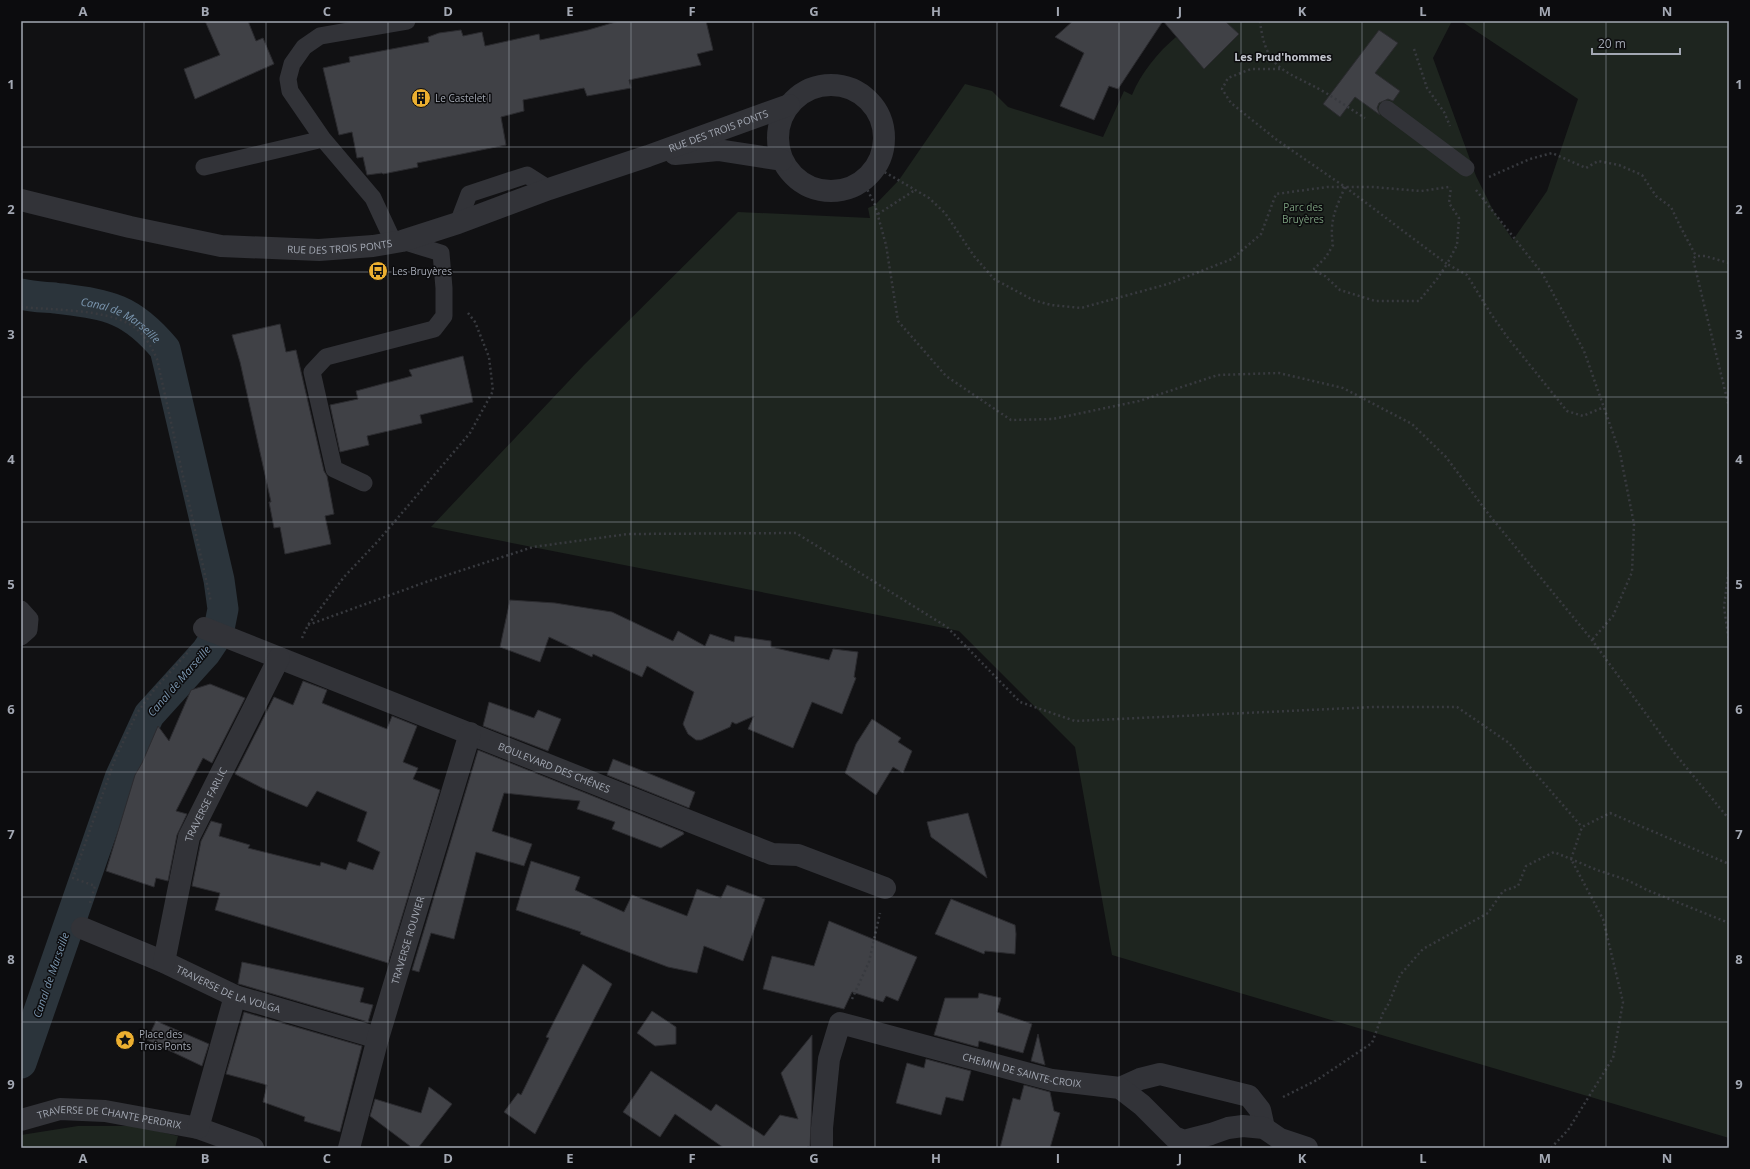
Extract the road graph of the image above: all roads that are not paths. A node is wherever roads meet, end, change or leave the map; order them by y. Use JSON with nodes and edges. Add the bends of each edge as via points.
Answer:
{"nodes":[{"id":1,"x":407,"y":21,"type":"edge"},
{"id":2,"x":332,"y":27,"type":"edge"},
{"id":3,"x":789,"y":105,"type":"junction"},
{"id":4,"x":1387,"y":110,"type":"dead end"},
{"id":5,"x":323,"y":139,"type":"junction"},
{"id":6,"x":648,"y":156,"type":"junction"},
{"id":7,"x":782,"y":160,"type":"junction"},
{"id":8,"x":204,"y":167,"type":"dead end"},
{"id":9,"x":1466,"y":168,"type":"road end"},
{"id":10,"x":21,"y":200,"type":"edge"},
{"id":11,"x":398,"y":242,"type":"junction"},
{"id":12,"x":364,"y":483,"type":"dead end"},
{"id":13,"x":21,"y":610,"type":"edge"},
{"id":14,"x":204,"y":628,"type":"road end"},
{"id":15,"x":21,"y":637,"type":"edge"},
{"id":16,"x":285,"y":660,"type":"junction"},
{"id":17,"x":470,"y":733,"type":"junction"},
{"id":18,"x":885,"y":888,"type":"road end"},
{"id":19,"x":82,"y":928,"type":"dead end"},
{"id":20,"x":164,"y":962,"type":"junction"},
{"id":21,"x":235,"y":996,"type":"junction"},
{"id":22,"x":378,"y":1038,"type":"junction"},
{"id":23,"x":1120,"y":1088,"type":"junction"},
{"id":24,"x":1262,"y":1119,"type":"junction"},
{"id":25,"x":21,"y":1120,"type":"edge"},
{"id":26,"x":198,"y":1128,"type":"junction"},
{"id":27,"x":233,"y":1144,"type":"edge"},
{"id":28,"x":253,"y":1148,"type":"edge"},
{"id":29,"x":349,"y":1148,"type":"edge"},
{"id":30,"x":822,"y":1148,"type":"edge"},
{"id":31,"x":1307,"y":1148,"type":"edge"}],
"edges":[{"from":1,"to":2,"type":"lane"},
{"from":2,"to":5,"type":"lane","via":[[304,47],[292,64],[288,79],[290,91]]},
{"from":3,"to":6,"type":"street","name":"RUE DES TROIS PONTS"},
{"from":3,"to":7,"type":"street","name":"RUE DES TROIS PONTS","via":[[778,128]]},
{"from":3,"to":7,"type":"street","name":"RUE DES TROIS PONTS","via":[[800,94],[821,86],[843,86],[860,93],[875,108],[883,124],[884,149],[869,174],[852,187],[832,191],[809,187],[794,175]]},
{"from":4,"to":9,"type":"lane"},
{"from":5,"to":8,"type":"lane"},
{"from":5,"to":11,"type":"lane","via":[[373,198]]},
{"from":6,"to":7,"type":"street","name":"RUE DES TROIS PONTS","via":[[718,150]]},
{"from":6,"to":11,"type":"street","name":"RUE DES TROIS PONTS"},
{"from":10,"to":11,"type":"street","name":"RUE DES TROIS PONTS","via":[[221,246],[319,250]]},
{"from":11,"to":12,"type":"lane","via":[[441,253],[444,316],[434,329],[326,357],[312,372],[334,469]]},
{"from":13,"to":15,"type":"lane","via":[[30,620],[29,630]]},
{"from":14,"to":16,"type":"street","name":"BOULEVARD DES CHÊNES"},
{"from":16,"to":17,"type":"street","name":"BOULEVARD DES CHÊNES"},
{"from":16,"to":20,"type":"street","name":"TRAVERSE FARLIC","via":[[189,837]]},
{"from":17,"to":18,"type":"street","name":"BOULEVARD DES CHÊNES","via":[[772,854],[798,855]]},
{"from":17,"to":22,"type":"street","name":"TRAVERSE ROUVIER"},
{"from":19,"to":20,"type":"street","name":"TRAVERSE DE LA VOLGA"},
{"from":20,"to":21,"type":"street","name":"TRAVERSE DE LA VOLGA"},
{"from":21,"to":22,"type":"street","name":"TRAVERSE DE LA VOLGA"},
{"from":21,"to":26,"type":"street"},
{"from":22,"to":29,"type":"street","name":"TRAVERSE ROUVIER"},
{"from":23,"to":24,"type":"street","via":[[1160,1074],[1249,1096]]},
{"from":23,"to":24,"type":"street","name":"CHEMIN DE SAINTE-CROIX","via":[[1142,1104],[1174,1137],[1184,1141]]},
{"from":23,"to":30,"type":"street","name":"CHEMIN DE SAINTE-CROIX","via":[[1052,1080],[840,1023],[829,1059]]},
{"from":24,"to":31,"type":"street","name":"CHEMIN DE SAINTE-CROIX","via":[[1280,1139]]},
{"from":25,"to":26,"type":"street","name":"TRAVERSE DE CHANTE PERDRIX","via":[[60,1109],[105,1111]]},
{"from":26,"to":27,"type":"street","name":"TRAVERSE DE CHANTE PERDRIX"},
{"from":27,"to":28,"type":"street","name":"TRAVERSE DE CHANTE PERDRIX"}]}
